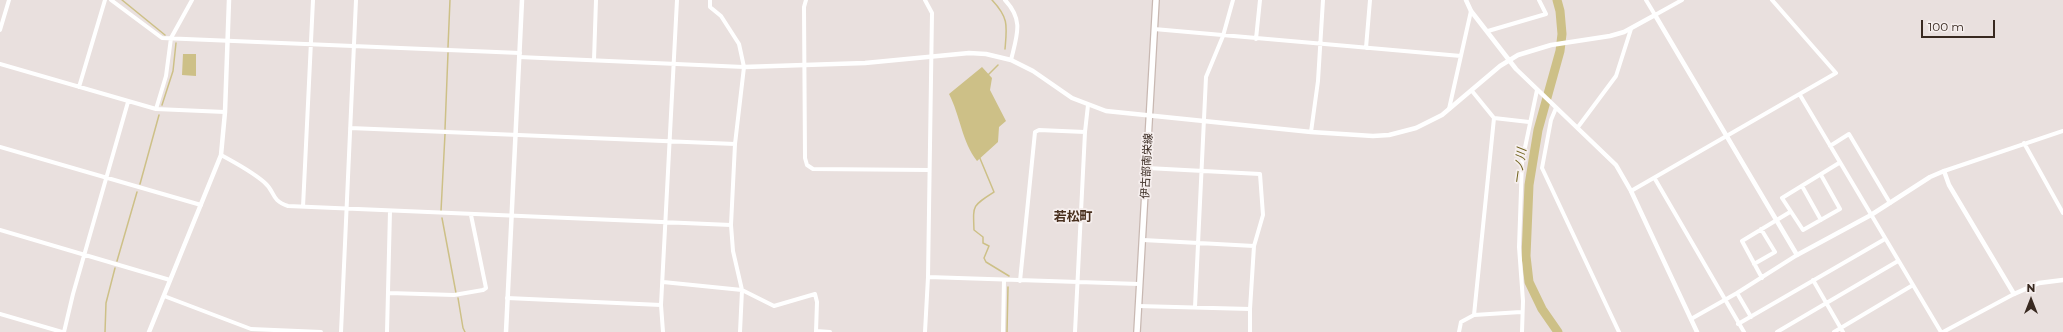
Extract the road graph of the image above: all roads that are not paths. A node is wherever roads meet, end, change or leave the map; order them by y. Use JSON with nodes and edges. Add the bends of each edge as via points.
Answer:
{"nodes":[{"id":1,"x":9,"y":0,"type":"edge"},
{"id":2,"x":105,"y":0,"type":"edge"},
{"id":3,"x":111,"y":0,"type":"edge"},
{"id":4,"x":192,"y":0,"type":"edge"},
{"id":5,"x":229,"y":0,"type":"edge"},
{"id":6,"x":312,"y":0,"type":"edge"},
{"id":7,"x":356,"y":0,"type":"edge"},
{"id":8,"x":522,"y":0,"type":"edge"},
{"id":9,"x":596,"y":0,"type":"edge"},
{"id":10,"x":677,"y":0,"type":"edge"},
{"id":11,"x":710,"y":0,"type":"edge"},
{"id":12,"x":806,"y":0,"type":"edge"},
{"id":13,"x":925,"y":0,"type":"edge"},
{"id":14,"x":1005,"y":0,"type":"edge"},
{"id":15,"x":1156,"y":0,"type":"edge"},
{"id":16,"x":1233,"y":0,"type":"edge"},
{"id":17,"x":1260,"y":0,"type":"edge"},
{"id":18,"x":1323,"y":0,"type":"edge"},
{"id":19,"x":1370,"y":0,"type":"edge"},
{"id":20,"x":1466,"y":0,"type":"edge"},
{"id":21,"x":1539,"y":0,"type":"edge"},
{"id":22,"x":1646,"y":0,"type":"edge"},
{"id":23,"x":1682,"y":0,"type":"edge"},
{"id":24,"x":1772,"y":0,"type":"edge"},
{"id":25,"x":1471,"y":10,"type":"junction"},
{"id":26,"x":1655,"y":15,"type":"junction"},
{"id":27,"x":1154,"y":29,"type":"junction"},
{"id":28,"x":1631,"y":29,"type":"junction"},
{"id":29,"x":0,"y":30,"type":"edge"},
{"id":30,"x":1488,"y":31,"type":"junction"},
{"id":31,"x":1223,"y":36,"type":"junction"},
{"id":32,"x":171,"y":38,"type":"junction"},
{"id":33,"x":1256,"y":39,"type":"junction"},
{"id":34,"x":227,"y":40,"type":"junction"},
{"id":35,"x":1319,"y":44,"type":"junction"},
{"id":36,"x":310,"y":45,"type":"junction"},
{"id":37,"x":354,"y":45,"type":"junction"},
{"id":38,"x":1366,"y":48,"type":"junction"},
{"id":39,"x":519,"y":55,"type":"junction"},
{"id":40,"x":932,"y":56,"type":"junction"},
{"id":41,"x":1461,"y":56,"type":"junction"},
{"id":42,"x":1510,"y":59,"type":"junction"},
{"id":43,"x":594,"y":60,"type":"junction"},
{"id":44,"x":1011,"y":60,"type":"junction"},
{"id":45,"x":674,"y":63,"type":"junction"},
{"id":46,"x":0,"y":64,"type":"edge"},
{"id":47,"x":805,"y":65,"type":"junction"},
{"id":48,"x":744,"y":67,"type":"junction"},
{"id":49,"x":79,"y":87,"type":"junction"},
{"id":50,"x":1472,"y":91,"type":"junction"},
{"id":51,"x":1538,"y":91,"type":"junction"},
{"id":52,"x":1800,"y":95,"type":"junction"},
{"id":53,"x":128,"y":102,"type":"junction"},
{"id":54,"x":1088,"y":105,"type":"junction"},
{"id":55,"x":1555,"y":107,"type":"junction"},
{"id":56,"x":156,"y":109,"type":"junction"},
{"id":57,"x":1449,"y":110,"type":"junction"},
{"id":58,"x":225,"y":112,"type":"junction"},
{"id":59,"x":1150,"y":116,"type":"junction"},
{"id":60,"x":1494,"y":118,"type":"junction"},
{"id":61,"x":1205,"y":121,"type":"junction"},
{"id":62,"x":1529,"y":122,"type":"junction"},
{"id":63,"x":1578,"y":127,"type":"junction"},
{"id":64,"x":350,"y":128,"type":"junction"},
{"id":65,"x":2063,"y":131,"type":"edge"},
{"id":66,"x":1085,"y":132,"type":"junction"},
{"id":67,"x":1311,"y":132,"type":"junction"},
{"id":68,"x":515,"y":135,"type":"junction"},
{"id":69,"x":1726,"y":136,"type":"junction"},
{"id":70,"x":670,"y":141,"type":"junction"},
{"id":71,"x":2024,"y":143,"type":"junction"},
{"id":72,"x":735,"y":144,"type":"junction"},
{"id":73,"x":1830,"y":146,"type":"junction"},
{"id":74,"x":0,"y":147,"type":"edge"},
{"id":75,"x":221,"y":155,"type":"junction"},
{"id":76,"x":1839,"y":163,"type":"junction"},
{"id":77,"x":1147,"y":168,"type":"junction"},
{"id":78,"x":929,"y":170,"type":"junction"},
{"id":79,"x":1202,"y":171,"type":"junction"},
{"id":80,"x":1944,"y":172,"type":"junction"},
{"id":81,"x":1821,"y":175,"type":"junction"},
{"id":82,"x":107,"y":178,"type":"junction"},
{"id":83,"x":1655,"y":179,"type":"junction"},
{"id":84,"x":1802,"y":186,"type":"junction"},
{"id":85,"x":1631,"y":192,"type":"junction"},
{"id":86,"x":1890,"y":203,"type":"junction"},
{"id":87,"x":201,"y":205,"type":"junction"},
{"id":88,"x":303,"y":207,"type":"junction"},
{"id":89,"x":347,"y":209,"type":"junction"},
{"id":90,"x":390,"y":211,"type":"junction"},
{"id":91,"x":1790,"y":212,"type":"junction"},
{"id":92,"x":2063,"y":213,"type":"edge"},
{"id":93,"x":471,"y":215,"type":"junction"},
{"id":94,"x":1871,"y":215,"type":"junction"},
{"id":95,"x":511,"y":216,"type":"junction"},
{"id":96,"x":1776,"y":220,"type":"junction"},
{"id":97,"x":1821,"y":220,"type":"junction"},
{"id":98,"x":666,"y":223,"type":"junction"},
{"id":99,"x":731,"y":225,"type":"junction"},
{"id":100,"x":0,"y":230,"type":"edge"},
{"id":101,"x":1761,"y":230,"type":"junction"},
{"id":102,"x":1885,"y":239,"type":"junction"},
{"id":103,"x":1143,"y":240,"type":"junction"},
{"id":104,"x":1197,"y":242,"type":"junction"},
{"id":105,"x":1254,"y":246,"type":"junction"},
{"id":106,"x":84,"y":255,"type":"junction"},
{"id":107,"x":1797,"y":255,"type":"junction"},
{"id":108,"x":1898,"y":261,"type":"junction"},
{"id":109,"x":1754,"y":264,"type":"junction"},
{"id":110,"x":928,"y":277,"type":"junction"},
{"id":111,"x":1762,"y":278,"type":"junction"},
{"id":112,"x":170,"y":280,"type":"junction"},
{"id":113,"x":1004,"y":280,"type":"junction"},
{"id":114,"x":1812,"y":280,"type":"junction"},
{"id":115,"x":2063,"y":280,"type":"edge"},
{"id":116,"x":1020,"y":281,"type":"junction"},
{"id":117,"x":663,"y":282,"type":"junction"},
{"id":118,"x":1079,"y":283,"type":"junction"},
{"id":119,"x":1139,"y":284,"type":"junction"},
{"id":120,"x":1913,"y":285,"type":"junction"},
{"id":121,"x":742,"y":290,"type":"junction"},
{"id":122,"x":389,"y":293,"type":"junction"},
{"id":123,"x":1737,"y":293,"type":"junction"},
{"id":124,"x":2014,"y":294,"type":"junction"},
{"id":125,"x":164,"y":296,"type":"junction"},
{"id":126,"x":507,"y":298,"type":"junction"},
{"id":127,"x":1724,"y":300,"type":"junction"},
{"id":128,"x":1826,"y":304,"type":"junction"},
{"id":129,"x":662,"y":305,"type":"junction"},
{"id":130,"x":1138,"y":306,"type":"junction"},
{"id":131,"x":1195,"y":307,"type":"junction"},
{"id":132,"x":1250,"y":309,"type":"junction"},
{"id":133,"x":1521,"y":312,"type":"junction"},
{"id":134,"x":0,"y":314,"type":"edge"},
{"id":135,"x":1474,"y":316,"type":"junction"},
{"id":136,"x":1750,"y":316,"type":"junction"},
{"id":137,"x":1691,"y":318,"type":"junction"},
{"id":138,"x":1738,"y":324,"type":"junction"},
{"id":139,"x":251,"y":330,"type":"edge"},
{"id":140,"x":1842,"y":330,"type":"edge"},
{"id":141,"x":63,"y":332,"type":"edge"},
{"id":142,"x":149,"y":332,"type":"edge"},
{"id":143,"x":321,"y":332,"type":"edge"},
{"id":144,"x":341,"y":332,"type":"edge"},
{"id":145,"x":387,"y":332,"type":"edge"},
{"id":146,"x":506,"y":332,"type":"edge"},
{"id":147,"x":663,"y":332,"type":"edge"},
{"id":148,"x":740,"y":332,"type":"edge"},
{"id":149,"x":816,"y":332,"type":"edge"},
{"id":150,"x":830,"y":332,"type":"edge"},
{"id":151,"x":924,"y":332,"type":"edge"},
{"id":152,"x":1003,"y":332,"type":"edge"},
{"id":153,"x":1075,"y":332,"type":"edge"},
{"id":154,"x":1137,"y":332,"type":"edge"},
{"id":155,"x":1250,"y":332,"type":"edge"},
{"id":156,"x":1459,"y":332,"type":"edge"},
{"id":157,"x":1522,"y":332,"type":"edge"},
{"id":158,"x":1619,"y":332,"type":"edge"},
{"id":159,"x":1697,"y":332,"type":"edge"},
{"id":160,"x":1744,"y":332,"type":"edge"},
{"id":161,"x":1777,"y":332,"type":"edge"},
{"id":162,"x":1834,"y":332,"type":"edge"},
{"id":163,"x":1942,"y":332,"type":"edge"}],
"edges":[{"from":1,"to":29,"type":"street"},
{"from":2,"to":49,"type":"street"},
{"from":3,"to":32,"type":"street","via":[[162,38]]},
{"from":4,"to":32,"type":"street"},
{"from":5,"to":34,"type":"street"},
{"from":6,"to":36,"type":"street"},
{"from":7,"to":37,"type":"street"},
{"from":8,"to":39,"type":"street"},
{"from":9,"to":43,"type":"street"},
{"from":10,"to":45,"type":"street"},
{"from":11,"to":48,"type":"street","via":[[710,7],[721,16],[739,44]]},
{"from":12,"to":47,"type":"street"},
{"from":13,"to":40,"type":"street","via":[[932,13]]},
{"from":14,"to":44,"type":"street","via":[[1015,10],[1017,25]]},
{"from":15,"to":27,"type":"main road","name":"伊古部南栄線"},
{"from":16,"to":31,"type":"street"},
{"from":17,"to":33,"type":"street"},
{"from":18,"to":35,"type":"street"},
{"from":19,"to":38,"type":"street"},
{"from":20,"to":25,"type":"street"},
{"from":21,"to":30,"type":"street","via":[[1546,14]]},
{"from":22,"to":26,"type":"street"},
{"from":23,"to":26,"type":"street"},
{"from":24,"to":52,"type":"street","via":[[1836,72]]},
{"from":25,"to":30,"type":"street"},
{"from":25,"to":41,"type":"street"},
{"from":26,"to":28,"type":"street"},
{"from":26,"to":69,"type":"street"},
{"from":27,"to":31,"type":"street"},
{"from":27,"to":59,"type":"main road","name":"伊古部南栄線"},
{"from":28,"to":42,"type":"street","via":[[1603,38],[1551,45]]},
{"from":28,"to":63,"type":"street","via":[[1616,76]]},
{"from":30,"to":42,"type":"street"},
{"from":31,"to":33,"type":"street"},
{"from":31,"to":61,"type":"street","via":[[1206,77]]},
{"from":32,"to":34,"type":"street"},
{"from":32,"to":56,"type":"street","via":[[166,76]]},
{"from":33,"to":35,"type":"street"},
{"from":34,"to":36,"type":"street"},
{"from":34,"to":58,"type":"street"},
{"from":35,"to":38,"type":"street"},
{"from":35,"to":67,"type":"street","via":[[1318,81]]},
{"from":36,"to":37,"type":"street"},
{"from":36,"to":88,"type":"street"},
{"from":37,"to":39,"type":"street"},
{"from":37,"to":64,"type":"street"},
{"from":38,"to":41,"type":"street"},
{"from":39,"to":43,"type":"street"},
{"from":39,"to":68,"type":"street"},
{"from":40,"to":44,"type":"street","via":[[978,53]]},
{"from":40,"to":47,"type":"street","via":[[865,63]]},
{"from":40,"to":78,"type":"street"},
{"from":41,"to":57,"type":"street"},
{"from":42,"to":50,"type":"street"},
{"from":42,"to":51,"type":"street"},
{"from":43,"to":45,"type":"street"},
{"from":44,"to":54,"type":"street","via":[[1033,70],[1072,98]]},
{"from":45,"to":48,"type":"street"},
{"from":45,"to":70,"type":"street"},
{"from":46,"to":49,"type":"street"},
{"from":47,"to":48,"type":"street"},
{"from":47,"to":78,"type":"street","via":[[807,165],[813,169]]},
{"from":48,"to":72,"type":"street"},
{"from":49,"to":53,"type":"street"},
{"from":50,"to":57,"type":"street"},
{"from":50,"to":60,"type":"street"},
{"from":51,"to":55,"type":"street"},
{"from":51,"to":62,"type":"street"},
{"from":52,"to":69,"type":"street"},
{"from":52,"to":73,"type":"street"},
{"from":53,"to":56,"type":"street"},
{"from":53,"to":82,"type":"street"},
{"from":54,"to":59,"type":"street","via":[[1106,111]]},
{"from":54,"to":66,"type":"street"},
{"from":55,"to":63,"type":"street"},
{"from":55,"to":158,"type":"street","via":[[1542,168]]},
{"from":56,"to":58,"type":"street"},
{"from":57,"to":67,"type":"street","via":[[1416,128],[1389,135]]},
{"from":58,"to":75,"type":"street"},
{"from":59,"to":61,"type":"street"},
{"from":59,"to":77,"type":"main road","name":"伊古部南栄線"},
{"from":60,"to":62,"type":"street"},
{"from":60,"to":135,"type":"street"},
{"from":61,"to":67,"type":"street"},
{"from":61,"to":79,"type":"street"},
{"from":62,"to":133,"type":"street","via":[[1522,162],[1519,247],[1523,301]]},
{"from":63,"to":85,"type":"street","via":[[1616,165]]},
{"from":64,"to":68,"type":"street"},
{"from":64,"to":89,"type":"street"},
{"from":65,"to":71,"type":"street"},
{"from":66,"to":116,"type":"street","via":[[1035,132]]},
{"from":66,"to":118,"type":"street"},
{"from":68,"to":70,"type":"street"},
{"from":68,"to":95,"type":"street"},
{"from":69,"to":83,"type":"street"},
{"from":69,"to":96,"type":"street"},
{"from":70,"to":72,"type":"street"},
{"from":70,"to":98,"type":"street"},
{"from":71,"to":80,"type":"street"},
{"from":71,"to":92,"type":"street"},
{"from":72,"to":99,"type":"street"},
{"from":73,"to":76,"type":"street"},
{"from":73,"to":86,"type":"street","via":[[1849,134]]},
{"from":74,"to":82,"type":"street"},
{"from":75,"to":87,"type":"street"},
{"from":75,"to":88,"type":"street","via":[[248,169],[266,184],[277,202]]},
{"from":76,"to":81,"type":"street"},
{"from":76,"to":94,"type":"street"},
{"from":77,"to":79,"type":"street"},
{"from":77,"to":103,"type":"main road","name":"伊古部南栄線"},
{"from":78,"to":110,"type":"street"},
{"from":79,"to":104,"type":"street"},
{"from":79,"to":105,"type":"street","via":[[1260,174],[1263,215]]},
{"from":80,"to":86,"type":"street"},
{"from":80,"to":124,"type":"street","via":[[1949,185]]},
{"from":81,"to":84,"type":"street"},
{"from":81,"to":97,"type":"street","via":[[1840,209]]},
{"from":82,"to":87,"type":"street"},
{"from":82,"to":106,"type":"street"},
{"from":83,"to":85,"type":"street"},
{"from":83,"to":127,"type":"street"},
{"from":84,"to":91,"type":"street","via":[[1782,198]]},
{"from":84,"to":97,"type":"street"},
{"from":85,"to":137,"type":"street"},
{"from":86,"to":94,"type":"street"},
{"from":87,"to":112,"type":"street"},
{"from":88,"to":89,"type":"street"},
{"from":89,"to":90,"type":"street"},
{"from":89,"to":144,"type":"street"},
{"from":90,"to":93,"type":"street"},
{"from":90,"to":122,"type":"street"},
{"from":91,"to":96,"type":"street"},
{"from":91,"to":97,"type":"street","via":[[1803,230]]},
{"from":93,"to":95,"type":"street"},
{"from":93,"to":122,"type":"street","via":[[486,288],[454,295]]},
{"from":94,"to":102,"type":"street"},
{"from":94,"to":107,"type":"street"},
{"from":95,"to":98,"type":"street"},
{"from":95,"to":126,"type":"street"},
{"from":96,"to":101,"type":"street"},
{"from":96,"to":107,"type":"street"},
{"from":98,"to":99,"type":"street"},
{"from":98,"to":117,"type":"street"},
{"from":99,"to":121,"type":"street","via":[[733,251]]},
{"from":100,"to":106,"type":"street"},
{"from":101,"to":109,"type":"street","via":[[1742,243]]},
{"from":101,"to":109,"type":"street","via":[[1775,252]]},
{"from":102,"to":108,"type":"street"},
{"from":102,"to":114,"type":"street"},
{"from":103,"to":104,"type":"street"},
{"from":103,"to":119,"type":"main road","name":"伊古部南栄線"},
{"from":104,"to":105,"type":"street"},
{"from":104,"to":131,"type":"street"},
{"from":105,"to":132,"type":"street"},
{"from":106,"to":112,"type":"street"},
{"from":106,"to":141,"type":"street"},
{"from":107,"to":111,"type":"street"},
{"from":108,"to":120,"type":"street"},
{"from":108,"to":128,"type":"street"},
{"from":109,"to":111,"type":"street"},
{"from":110,"to":113,"type":"street"},
{"from":110,"to":151,"type":"street"},
{"from":111,"to":123,"type":"street"},
{"from":112,"to":125,"type":"street"},
{"from":113,"to":116,"type":"street"},
{"from":113,"to":152,"type":"street"},
{"from":114,"to":128,"type":"street"},
{"from":114,"to":136,"type":"street"},
{"from":115,"to":124,"type":"street","via":[[2039,283]]},
{"from":116,"to":118,"type":"street"},
{"from":117,"to":121,"type":"street"},
{"from":117,"to":129,"type":"street"},
{"from":118,"to":119,"type":"street"},
{"from":118,"to":153,"type":"street"},
{"from":119,"to":130,"type":"main road","name":"伊古部南栄線"},
{"from":120,"to":140,"type":"street"},
{"from":120,"to":163,"type":"street"},
{"from":121,"to":148,"type":"street"},
{"from":121,"to":149,"type":"street","via":[[774,306],[815,294]]},
{"from":122,"to":145,"type":"street"},
{"from":123,"to":127,"type":"street"},
{"from":123,"to":136,"type":"street"},
{"from":124,"to":163,"type":"street"},
{"from":125,"to":139,"type":"street"},
{"from":125,"to":142,"type":"street"},
{"from":126,"to":129,"type":"street"},
{"from":126,"to":146,"type":"street"},
{"from":127,"to":137,"type":"street"},
{"from":127,"to":138,"type":"street"},
{"from":128,"to":140,"type":"street"},
{"from":128,"to":161,"type":"street"},
{"from":129,"to":147,"type":"street"},
{"from":130,"to":131,"type":"street"},
{"from":130,"to":154,"type":"main road","name":"伊古部南栄線"},
{"from":131,"to":132,"type":"street"},
{"from":132,"to":155,"type":"street"},
{"from":133,"to":135,"type":"street"},
{"from":133,"to":157,"type":"street"},
{"from":134,"to":141,"type":"street"},
{"from":135,"to":156,"type":"street","via":[[1461,322]]},
{"from":136,"to":138,"type":"street"},
{"from":137,"to":159,"type":"street"},
{"from":138,"to":160,"type":"street"},
{"from":139,"to":143,"type":"street"},
{"from":140,"to":162,"type":"street"},
{"from":149,"to":150,"type":"street"}]}
